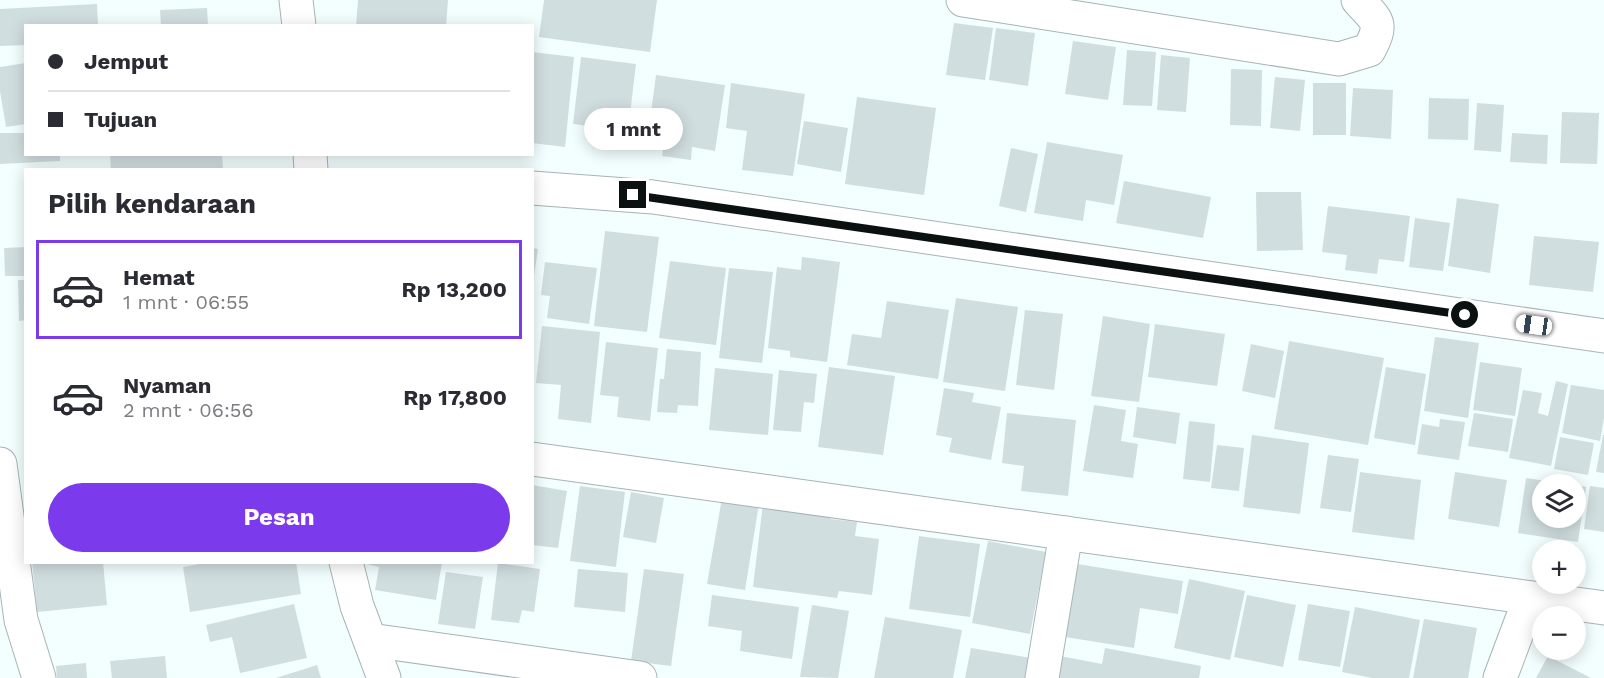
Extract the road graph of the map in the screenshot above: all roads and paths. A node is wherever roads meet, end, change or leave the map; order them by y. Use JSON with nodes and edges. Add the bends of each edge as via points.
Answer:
{"nodes":[{"id":1,"x":296,"y":0,"type":"edge"},
{"id":2,"x":963,"y":0,"type":"edge"},
{"id":3,"x":1358,"y":0,"type":"edge"},
{"id":4,"x":299,"y":24,"type":"edge"},
{"id":5,"x":534,"y":188,"type":"edge"},
{"id":6,"x":1604,"y":336,"type":"edge"},
{"id":7,"x":534,"y":459,"type":"edge"},
{"id":8,"x":0,"y":464,"type":"edge"},
{"id":9,"x":1066,"y":533,"type":"junction"},
{"id":10,"x":346,"y":564,"type":"edge"},
{"id":11,"x":1530,"y":598,"type":"junction"},
{"id":12,"x":1604,"y":608,"type":"edge"},
{"id":13,"x":370,"y":639,"type":"junction"},
{"id":14,"x":39,"y":678,"type":"edge"},
{"id":15,"x":384,"y":678,"type":"edge"},
{"id":16,"x":640,"y":678,"type":"edge"},
{"id":17,"x":1042,"y":678,"type":"edge"},
{"id":18,"x":1500,"y":678,"type":"edge"}],
"edges":[{"from":1,"to":4,"type":"street"},
{"from":2,"to":3,"type":"street","via":[[1340,59],[1369,50],[1378,33],[1377,21]]},
{"from":5,"to":6,"type":"street","via":[[653,197]]},
{"from":7,"to":9,"type":"street"},
{"from":8,"to":14,"type":"street","via":[[21,620]]},
{"from":9,"to":11,"type":"street"},
{"from":9,"to":17,"type":"street"},
{"from":10,"to":13,"type":"street"},
{"from":11,"to":12,"type":"street"},
{"from":11,"to":18,"type":"street"},
{"from":13,"to":15,"type":"street"},
{"from":13,"to":16,"type":"street"}]}
